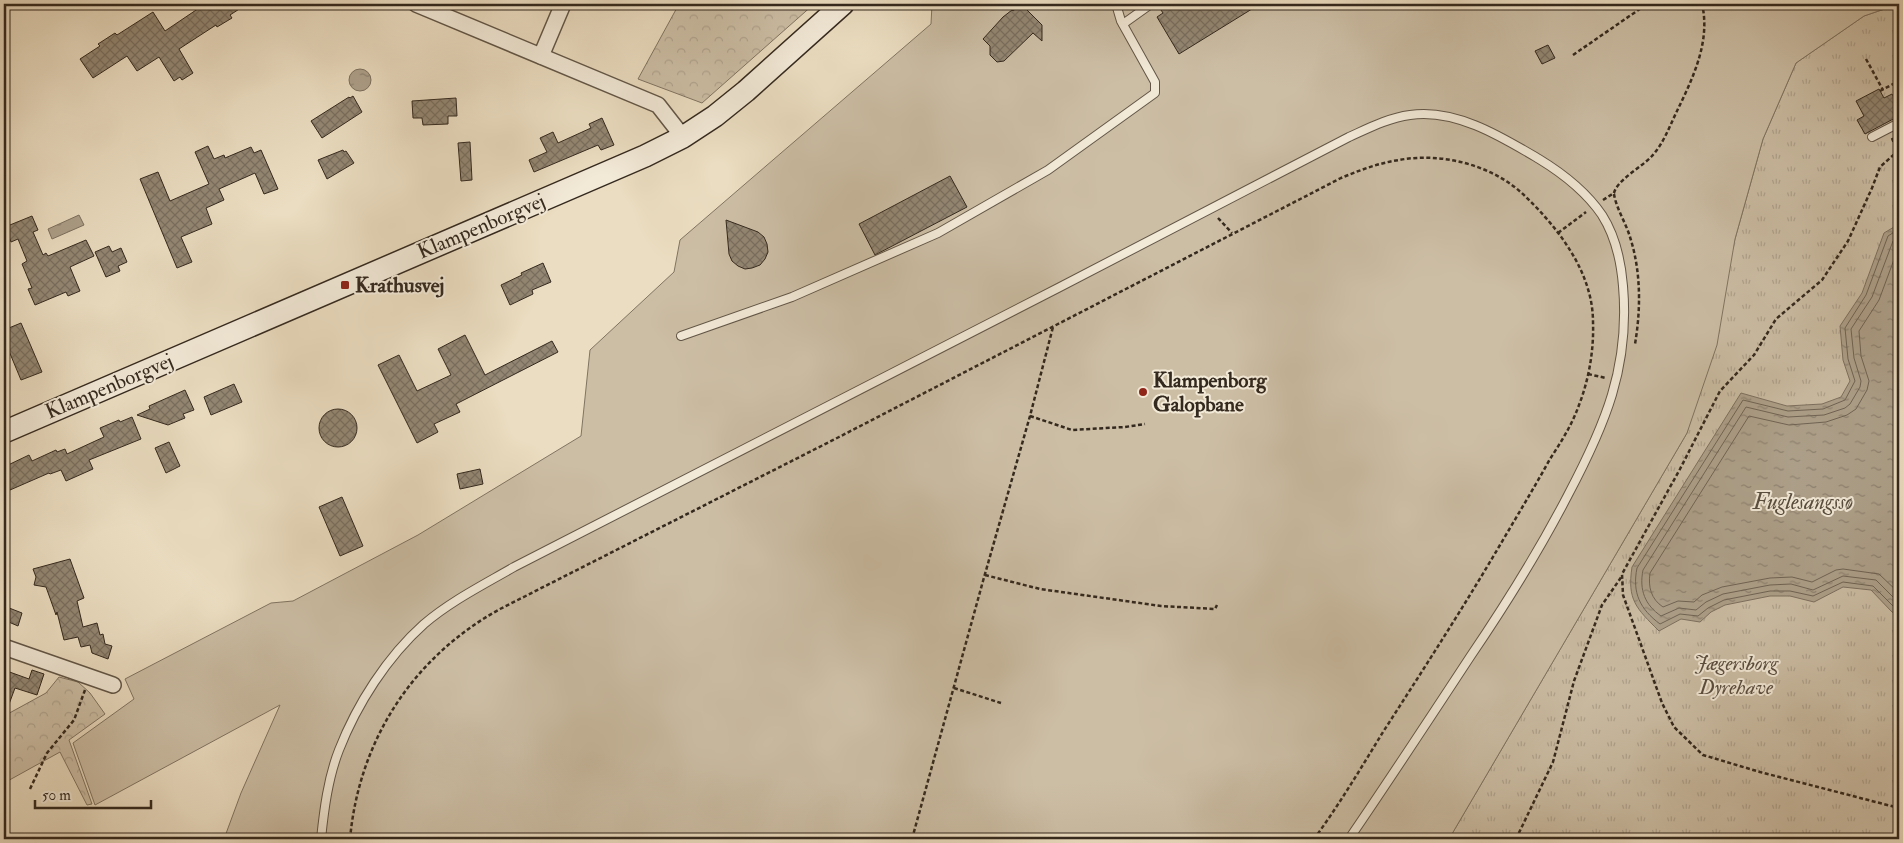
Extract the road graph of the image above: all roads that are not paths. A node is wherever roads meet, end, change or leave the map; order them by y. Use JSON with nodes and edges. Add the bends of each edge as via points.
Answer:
{"nodes":[{"id":1,"x":416,"y":4,"type":"edge"},
{"id":2,"x":563,"y":4,"type":"edge"},
{"id":3,"x":843,"y":4,"type":"edge"},
{"id":4,"x":1116,"y":4,"type":"edge"},
{"id":5,"x":1151,"y":4,"type":"edge"},
{"id":6,"x":1123,"y":24,"type":"junction"},
{"id":7,"x":541,"y":56,"type":"junction"},
{"id":8,"x":1899,"y":123,"type":"edge"},
{"id":9,"x":683,"y":137,"type":"junction"},
{"id":10,"x":1872,"y":137,"type":"dead end"},
{"id":11,"x":681,"y":336,"type":"dead end"},
{"id":12,"x":4,"y":432,"type":"edge"},
{"id":13,"x":4,"y":647,"type":"edge"},
{"id":14,"x":112,"y":685,"type":"dead end"},
{"id":15,"x":321,"y":839,"type":"edge"},
{"id":16,"x":1349,"y":839,"type":"edge"}],
"edges":[{"from":1,"to":7,"type":"street"},
{"from":2,"to":7,"type":"street"},
{"from":3,"to":9,"type":"street","name":"Klampenborgvej","via":[[740,96]]},
{"from":4,"to":6,"type":"lane"},
{"from":5,"to":6,"type":"lane"},
{"from":6,"to":11,"type":"lane","via":[[1155,82],[1155,93],[1055,165],[938,233],[792,297]]},
{"from":7,"to":9,"type":"street","via":[[658,105]]},
{"from":8,"to":10,"type":"lane"},
{"from":9,"to":12,"type":"street","name":"Klampenborgvej"},
{"from":13,"to":14,"type":"street"},
{"from":15,"to":16,"type":"lane","via":[[324,809],[338,751],[363,700],[411,637],[455,601],[514,567],[1377,124],[1410,114],[1426,114],[1469,123],[1542,161],[1573,184],[1600,213],[1619,255],[1624,296],[1623,340],[1608,411],[1588,458],[1526,572]]}]}
